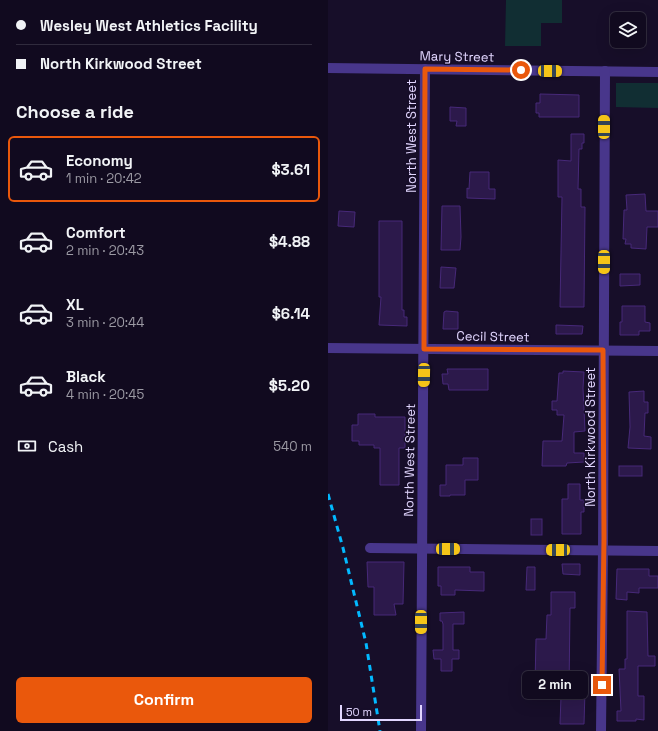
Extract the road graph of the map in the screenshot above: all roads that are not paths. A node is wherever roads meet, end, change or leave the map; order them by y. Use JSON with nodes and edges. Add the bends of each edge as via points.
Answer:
{"nodes":[{"id":1,"x":328,"y":68,"type":"edge"},
{"id":2,"x":425,"y":69,"type":"junction"},
{"id":3,"x":605,"y":71,"type":"junction"},
{"id":4,"x":658,"y":72,"type":"edge"},
{"id":5,"x":328,"y":348,"type":"edge"},
{"id":6,"x":424,"y":349,"type":"junction"},
{"id":7,"x":603,"y":350,"type":"junction"},
{"id":8,"x":658,"y":351,"type":"edge"},
{"id":9,"x":370,"y":548,"type":"dead end"},
{"id":10,"x":421,"y":548,"type":"junction"},
{"id":11,"x":603,"y":550,"type":"junction"},
{"id":12,"x":658,"y":551,"type":"edge"},
{"id":13,"x":421,"y":731,"type":"edge"},
{"id":14,"x":601,"y":731,"type":"edge"}],
"edges":[{"from":1,"to":2,"type":"street","name":"Mary Street"},
{"from":2,"to":3,"type":"street","name":"Mary Street"},
{"from":2,"to":6,"type":"street","name":"North West Street"},
{"from":3,"to":4,"type":"street","name":"Mary Street"},
{"from":3,"to":7,"type":"street","name":"North Kirkwood Street"},
{"from":5,"to":6,"type":"street","name":"Cecil Street"},
{"from":6,"to":7,"type":"street","name":"Cecil Street"},
{"from":6,"to":10,"type":"street","name":"North West Street"},
{"from":7,"to":8,"type":"street","name":"Cecil Street"},
{"from":7,"to":11,"type":"street","name":"North Kirkwood Street"},
{"from":9,"to":10,"type":"street"},
{"from":10,"to":11,"type":"street"},
{"from":10,"to":13,"type":"street","name":"North West Street"},
{"from":11,"to":12,"type":"street"},
{"from":11,"to":14,"type":"street","name":"North Kirkwood Street"}]}
